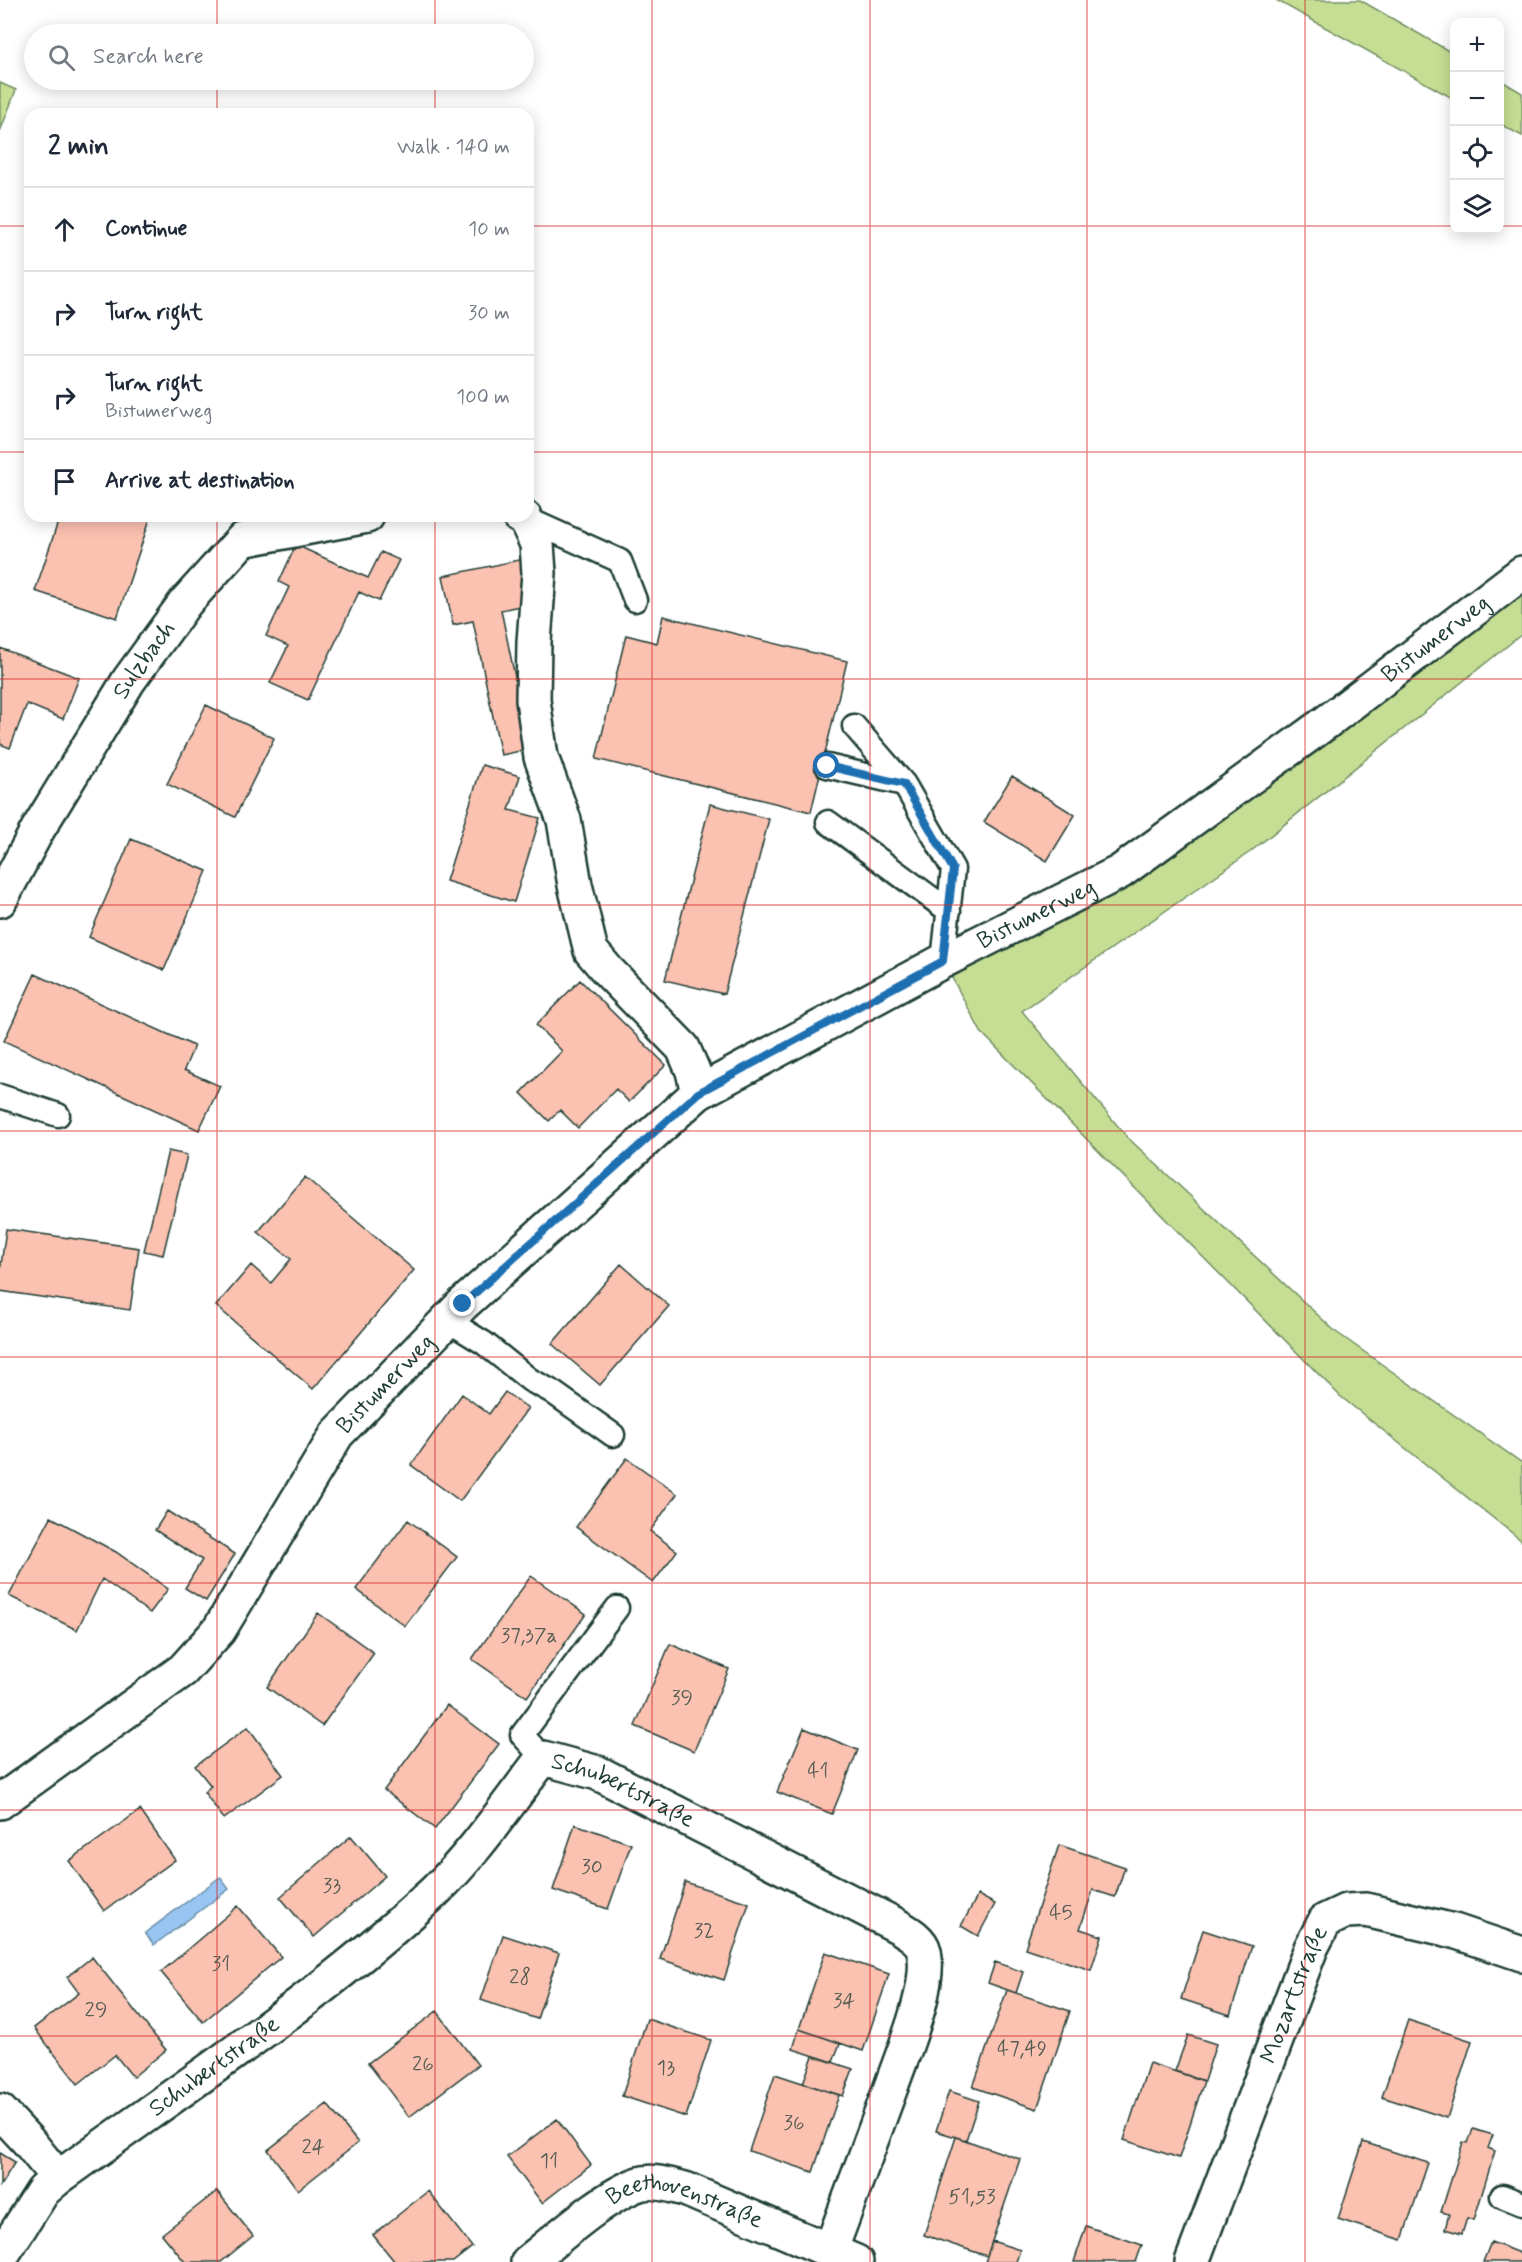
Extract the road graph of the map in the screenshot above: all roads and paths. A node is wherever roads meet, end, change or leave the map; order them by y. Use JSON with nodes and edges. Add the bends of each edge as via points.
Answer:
{"nodes":[{"id":1,"x":336,"y":522,"type":"edge"},
{"id":2,"x":525,"y":522,"type":"edge"},
{"id":3,"x":533,"y":522,"type":"edge"},
{"id":4,"x":1522,"y":573,"type":"edge"},
{"id":5,"x":635,"y":600,"type":"dead end"},
{"id":6,"x":854,"y":726,"type":"dead end"},
{"id":7,"x":827,"y":766,"type":"dead end"},
{"id":8,"x":904,"y":784,"type":"junction"},
{"id":9,"x":828,"y":822,"type":"dead end"},
{"id":10,"x":0,"y":900,"type":"edge"},
{"id":11,"x":948,"y":911,"type":"junction"},
{"id":12,"x":943,"y":961,"type":"junction"},
{"id":13,"x":698,"y":1093,"type":"junction"},
{"id":14,"x":0,"y":1096,"type":"edge"},
{"id":15,"x":58,"y":1115,"type":"dead end"},
{"id":16,"x":447,"y":1320,"type":"junction"},
{"id":17,"x":613,"y":1435,"type":"dead end"},
{"id":18,"x":617,"y":1608,"type":"dead end"},
{"id":19,"x":543,"y":1758,"type":"junction"},
{"id":20,"x":0,"y":1802,"type":"edge"},
{"id":21,"x":1522,"y":1954,"type":"edge"},
{"id":22,"x":0,"y":2111,"type":"edge"},
{"id":23,"x":58,"y":2178,"type":"junction"},
{"id":24,"x":843,"y":2256,"type":"edge"},
{"id":25,"x":0,"y":2258,"type":"edge"},
{"id":26,"x":528,"y":2262,"type":"edge"},
{"id":27,"x":1191,"y":2262,"type":"edge"}],
"edges":[{"from":1,"to":10,"type":"street","name":"Sulzbach","via":[[242,540],[185,603],[129,680]]},
{"from":2,"to":13,"type":"street","via":[[537,544],[540,573],[533,700],[541,757],[564,820],[591,951],[683,1048]]},
{"from":3,"to":5,"type":"lane","via":[[620,561]]},
{"from":4,"to":12,"type":"street","name":"Bistumerweg","via":[[1120,872]]},
{"from":6,"to":8,"type":"lane"},
{"from":7,"to":8,"type":"lane"},
{"from":8,"to":11,"type":"lane","via":[[953,869]]},
{"from":9,"to":11,"type":"lane"},
{"from":11,"to":12,"type":"lane"},
{"from":12,"to":13,"type":"street","name":"Bistumerweg"},
{"from":13,"to":16,"type":"street","name":"Bistumerweg"},
{"from":14,"to":15,"type":"lane"},
{"from":16,"to":17,"type":"lane"},
{"from":16,"to":20,"type":"street","name":"Bistumerweg","via":[[337,1434],[219,1630],[183,1670]]},
{"from":18,"to":19,"type":"lane","via":[[522,1735]]},
{"from":19,"to":23,"type":"street","name":"Schubertstraße","via":[[482,1839],[435,1890],[360,1956]]},
{"from":19,"to":24,"type":"street","name":"Schubertstraße","via":[[598,1773],[894,1924],[923,1948],[921,1992]]},
{"from":21,"to":27,"type":"street","name":"Mozartstraße","via":[[1454,1931],[1366,1910],[1346,1911],[1325,1921],[1311,1948]]},
{"from":22,"to":23,"type":"street"},
{"from":23,"to":25,"type":"street","name":"Schubertstraße","via":[[43,2191]]},
{"from":24,"to":26,"type":"street","name":"Beethovenstraße","via":[[685,2189],[641,2183],[596,2209]]}]}
